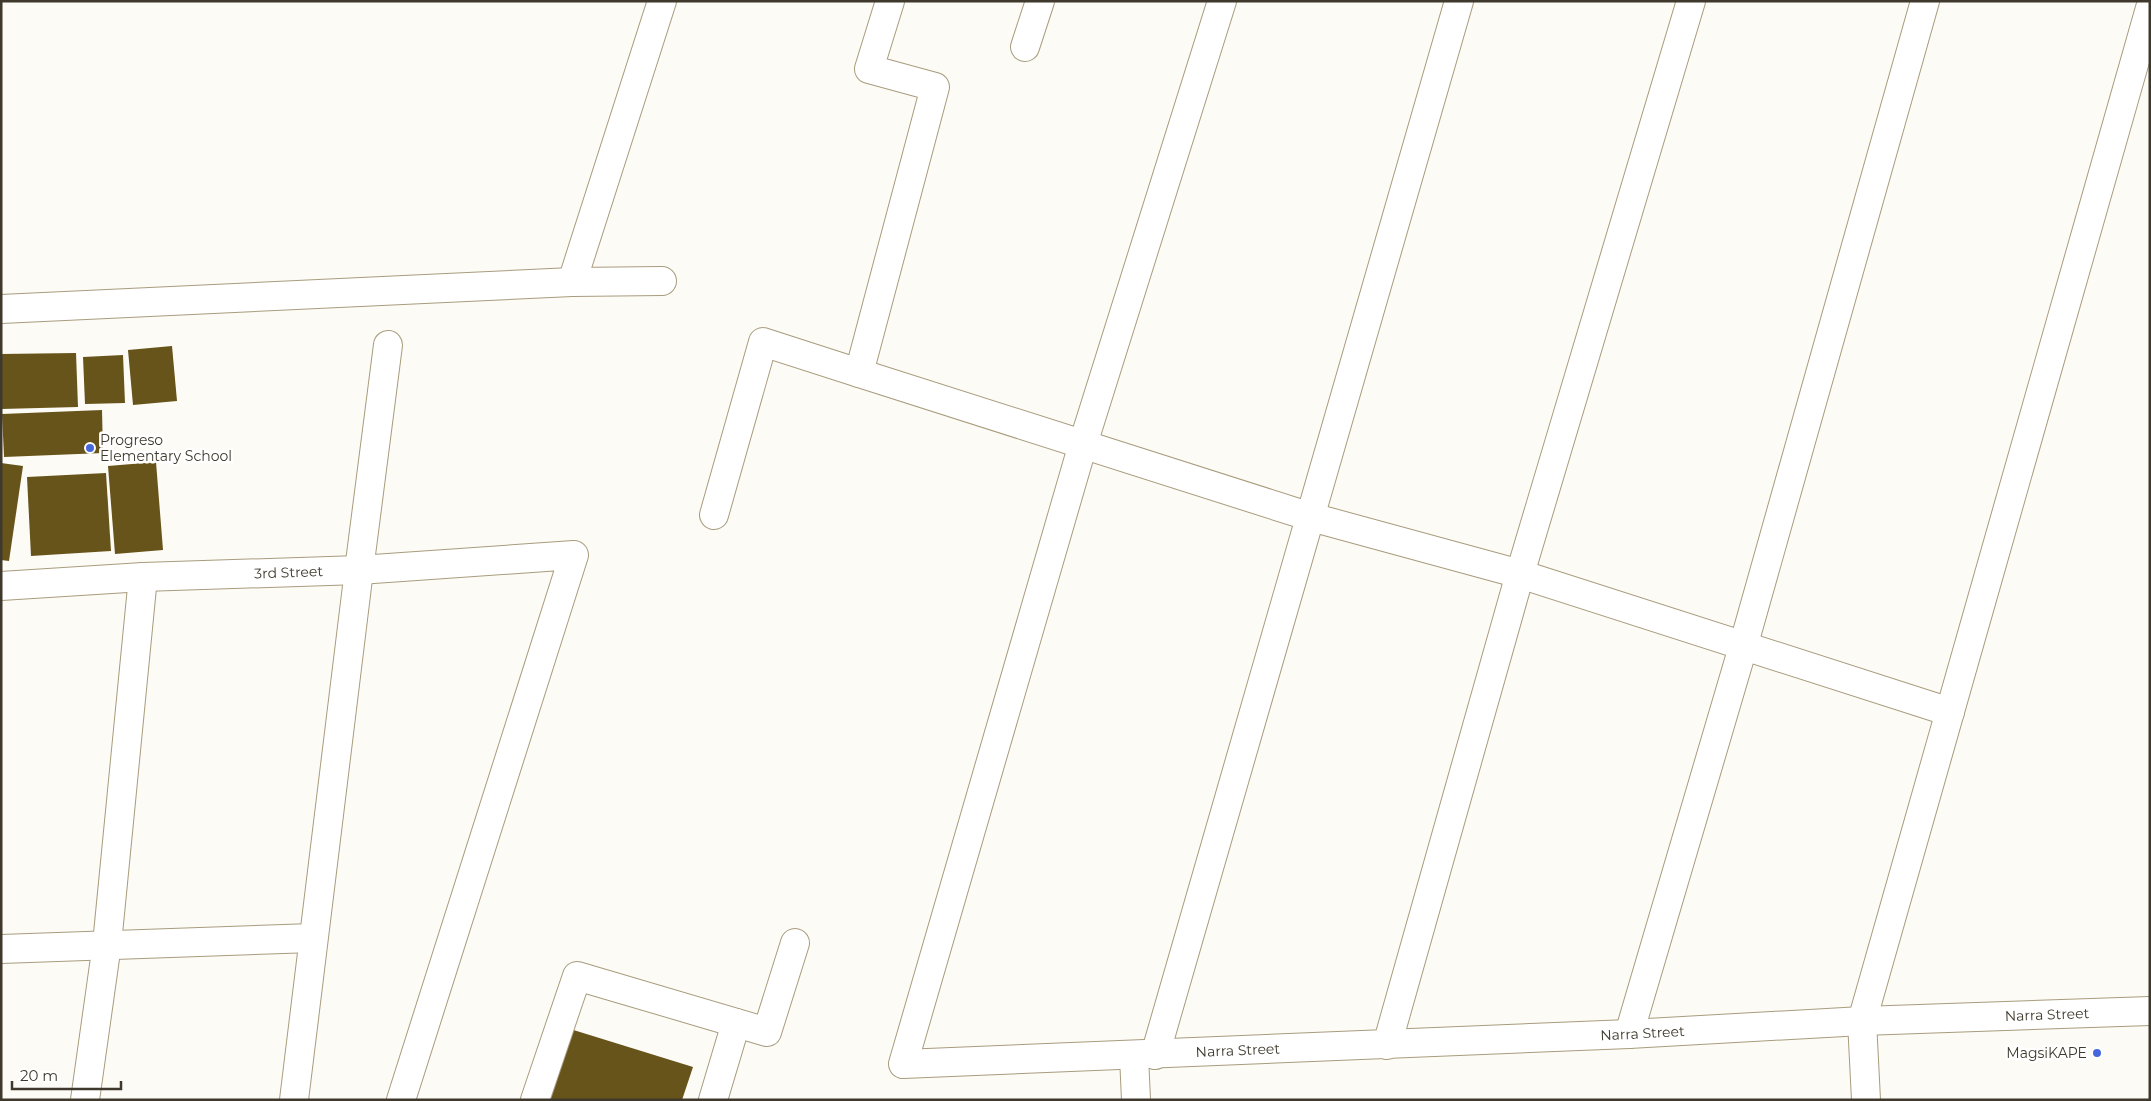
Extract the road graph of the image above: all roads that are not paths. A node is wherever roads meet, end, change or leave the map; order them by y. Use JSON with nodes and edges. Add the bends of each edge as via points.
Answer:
{"nodes":[{"id":1,"x":662,"y":1,"type":"edge"},
{"id":2,"x":890,"y":1,"type":"edge"},
{"id":3,"x":1040,"y":1,"type":"edge"},
{"id":4,"x":1222,"y":1,"type":"edge"},
{"id":5,"x":1459,"y":1,"type":"edge"},
{"id":6,"x":1692,"y":1,"type":"edge"},
{"id":7,"x":1925,"y":1,"type":"edge"},
{"id":8,"x":2150,"y":8,"type":"edge"},
{"id":9,"x":1025,"y":47,"type":"dead end"},
{"id":10,"x":662,"y":281,"type":"dead end"},
{"id":11,"x":572,"y":282,"type":"junction"},
{"id":12,"x":1,"y":309,"type":"edge"},
{"id":13,"x":388,"y":345,"type":"dead end"},
{"id":14,"x":859,"y":373,"type":"junction"},
{"id":15,"x":1082,"y":444,"type":"junction"},
{"id":16,"x":714,"y":515,"type":"dead end"},
{"id":17,"x":1311,"y":517,"type":"junction"},
{"id":18,"x":359,"y":570,"type":"junction"},
{"id":19,"x":1520,"y":574,"type":"junction"},
{"id":20,"x":143,"y":577,"type":"junction"},
{"id":21,"x":1,"y":586,"type":"edge"},
{"id":22,"x":1743,"y":647,"type":"junction"},
{"id":23,"x":1950,"y":712,"type":"junction"},
{"id":24,"x":314,"y":938,"type":"junction"},
{"id":25,"x":795,"y":943,"type":"dead end"},
{"id":26,"x":107,"y":944,"type":"junction"},
{"id":27,"x":1,"y":949,"type":"edge"},
{"id":28,"x":2150,"y":1011,"type":"edge"},
{"id":29,"x":1862,"y":1021,"type":"junction"},
{"id":30,"x":736,"y":1023,"type":"junction"},
{"id":31,"x":1630,"y":1034,"type":"junction"},
{"id":32,"x":1386,"y":1044,"type":"junction"},
{"id":33,"x":1144,"y":1055,"type":"junction"},
{"id":34,"x":85,"y":1100,"type":"edge"},
{"id":35,"x":294,"y":1100,"type":"edge"},
{"id":36,"x":401,"y":1100,"type":"edge"},
{"id":37,"x":535,"y":1100,"type":"edge"},
{"id":38,"x":713,"y":1100,"type":"edge"},
{"id":39,"x":1136,"y":1100,"type":"edge"},
{"id":40,"x":1866,"y":1100,"type":"edge"}],
"edges":[{"from":1,"to":11,"type":"street"},
{"from":2,"to":14,"type":"street","via":[[869,69],[935,87]]},
{"from":3,"to":9,"type":"street"},
{"from":4,"to":15,"type":"street"},
{"from":5,"to":17,"type":"street"},
{"from":6,"to":19,"type":"street"},
{"from":7,"to":22,"type":"street"},
{"from":8,"to":23,"type":"street"},
{"from":10,"to":11,"type":"street"},
{"from":11,"to":12,"type":"street"},
{"from":13,"to":18,"type":"street"},
{"from":14,"to":15,"type":"street"},
{"from":14,"to":16,"type":"street","via":[[763,342]]},
{"from":15,"to":17,"type":"street"},
{"from":15,"to":33,"type":"street","name":"Narra Street","via":[[903,1064]]},
{"from":17,"to":19,"type":"street"},
{"from":17,"to":33,"type":"street"},
{"from":18,"to":20,"type":"street","name":"3rd Street"},
{"from":18,"to":24,"type":"street"},
{"from":18,"to":36,"type":"street","name":"3rd Street","via":[[574,556]]},
{"from":19,"to":22,"type":"street"},
{"from":19,"to":32,"type":"street"},
{"from":20,"to":21,"type":"street","name":"3rd Street"},
{"from":20,"to":26,"type":"street"},
{"from":22,"to":23,"type":"street"},
{"from":22,"to":31,"type":"street"},
{"from":23,"to":29,"type":"street"},
{"from":24,"to":26,"type":"street"},
{"from":24,"to":35,"type":"street"},
{"from":25,"to":30,"type":"street","via":[[767,1032]]},
{"from":26,"to":27,"type":"street"},
{"from":26,"to":34,"type":"street"},
{"from":28,"to":29,"type":"street","name":"Narra Street"},
{"from":29,"to":31,"type":"street","name":"Narra Street"},
{"from":29,"to":40,"type":"street"},
{"from":30,"to":37,"type":"street","via":[[577,976]]},
{"from":30,"to":38,"type":"street"},
{"from":31,"to":32,"type":"street","name":"Narra Street"},
{"from":32,"to":33,"type":"street","name":"Narra Street"},
{"from":33,"to":39,"type":"street"}]}
